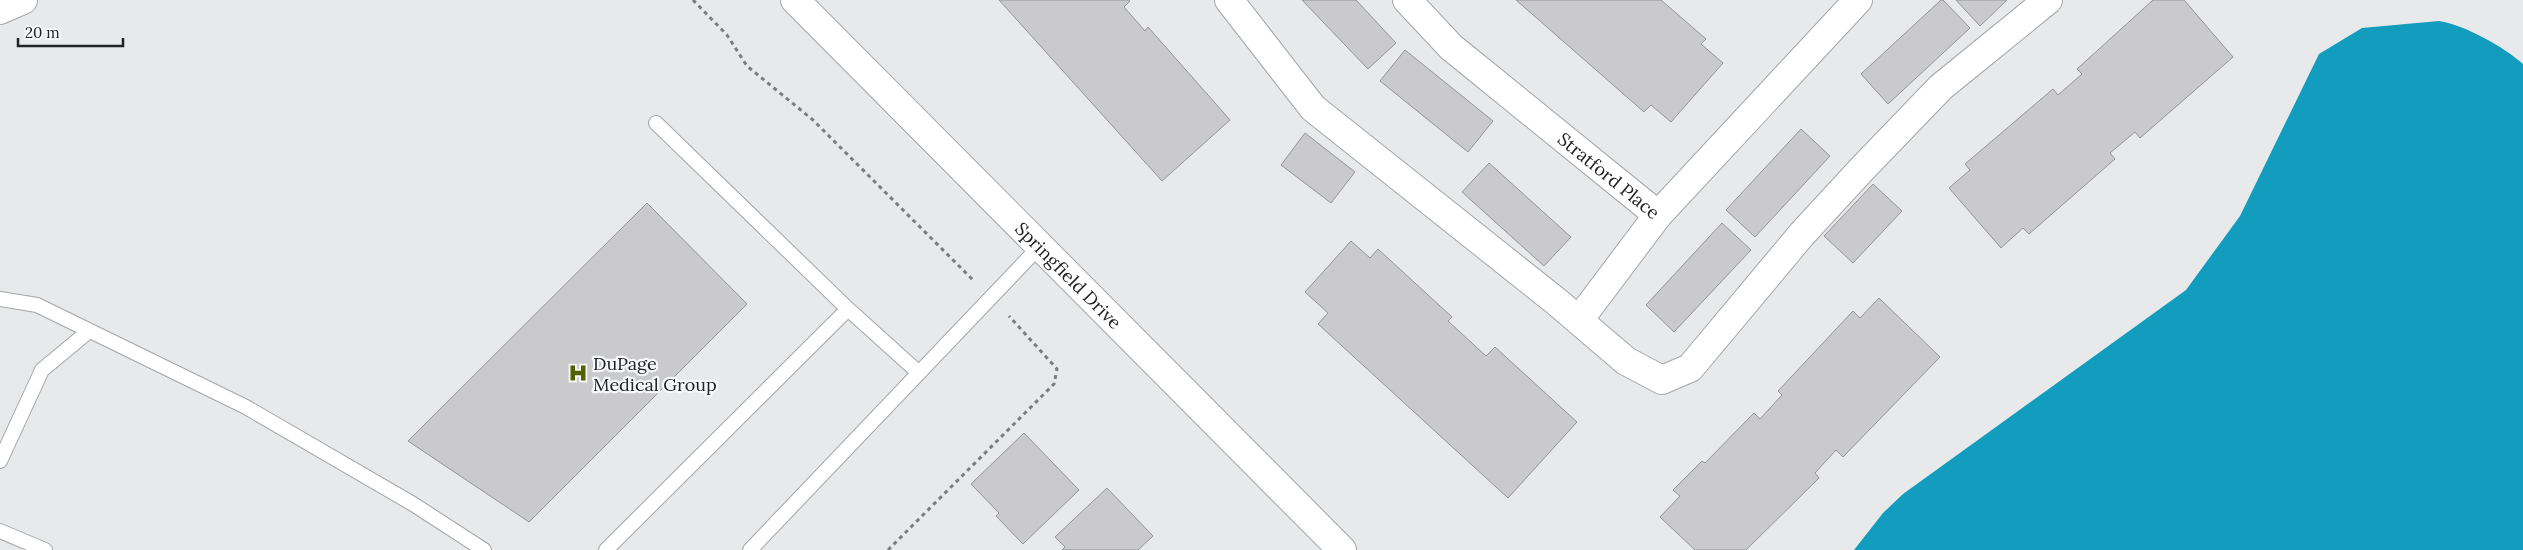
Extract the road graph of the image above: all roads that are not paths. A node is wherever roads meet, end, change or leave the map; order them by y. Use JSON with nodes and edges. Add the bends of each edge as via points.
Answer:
{"nodes":[{"id":1,"x":23,"y":0,"type":"edge"},
{"id":2,"x":795,"y":0,"type":"edge"},
{"id":3,"x":1229,"y":0,"type":"edge"},
{"id":4,"x":1407,"y":0,"type":"edge"},
{"id":5,"x":1858,"y":0,"type":"edge"},
{"id":6,"x":2048,"y":0,"type":"edge"},
{"id":7,"x":0,"y":10,"type":"edge"},
{"id":8,"x":656,"y":123,"type":"dead end"},
{"id":9,"x":1658,"y":215,"type":"junction"},
{"id":10,"x":1040,"y":246,"type":"junction"},
{"id":11,"x":0,"y":299,"type":"edge"},
{"id":12,"x":848,"y":309,"type":"junction"},
{"id":13,"x":1579,"y":320,"type":"junction"},
{"id":14,"x":89,"y":331,"type":"junction"},
{"id":15,"x":919,"y":373,"type":"junction"},
{"id":16,"x":0,"y":462,"type":"edge"},
{"id":17,"x":0,"y":531,"type":"edge"},
{"id":18,"x":44,"y":550,"type":"edge"},
{"id":19,"x":484,"y":550,"type":"edge"},
{"id":20,"x":606,"y":550,"type":"edge"},
{"id":21,"x":750,"y":550,"type":"edge"},
{"id":22,"x":1342,"y":550,"type":"edge"}],
"edges":[{"from":1,"to":7,"type":"street"},
{"from":2,"to":10,"type":"street","name":"Springfield Drive"},
{"from":3,"to":13,"type":"street","via":[[1313,108]]},
{"from":4,"to":9,"type":"street","name":"Stratford Place","via":[[1451,47]]},
{"from":5,"to":9,"type":"street","name":"Stratford Place"},
{"from":6,"to":13,"type":"street","via":[[1941,87],[1862,168],[1690,368],[1662,380],[1626,361]]},
{"from":8,"to":12,"type":"lane"},
{"from":9,"to":13,"type":"street"},
{"from":10,"to":15,"type":"lane"},
{"from":10,"to":22,"type":"street","name":"Springfield Drive"},
{"from":11,"to":14,"type":"lane","via":[[37,305]]},
{"from":12,"to":15,"type":"lane"},
{"from":12,"to":20,"type":"lane"},
{"from":14,"to":16,"type":"lane","via":[[42,370]]},
{"from":14,"to":19,"type":"lane","via":[[246,407]]},
{"from":15,"to":21,"type":"lane"},
{"from":17,"to":18,"type":"lane"}]}
